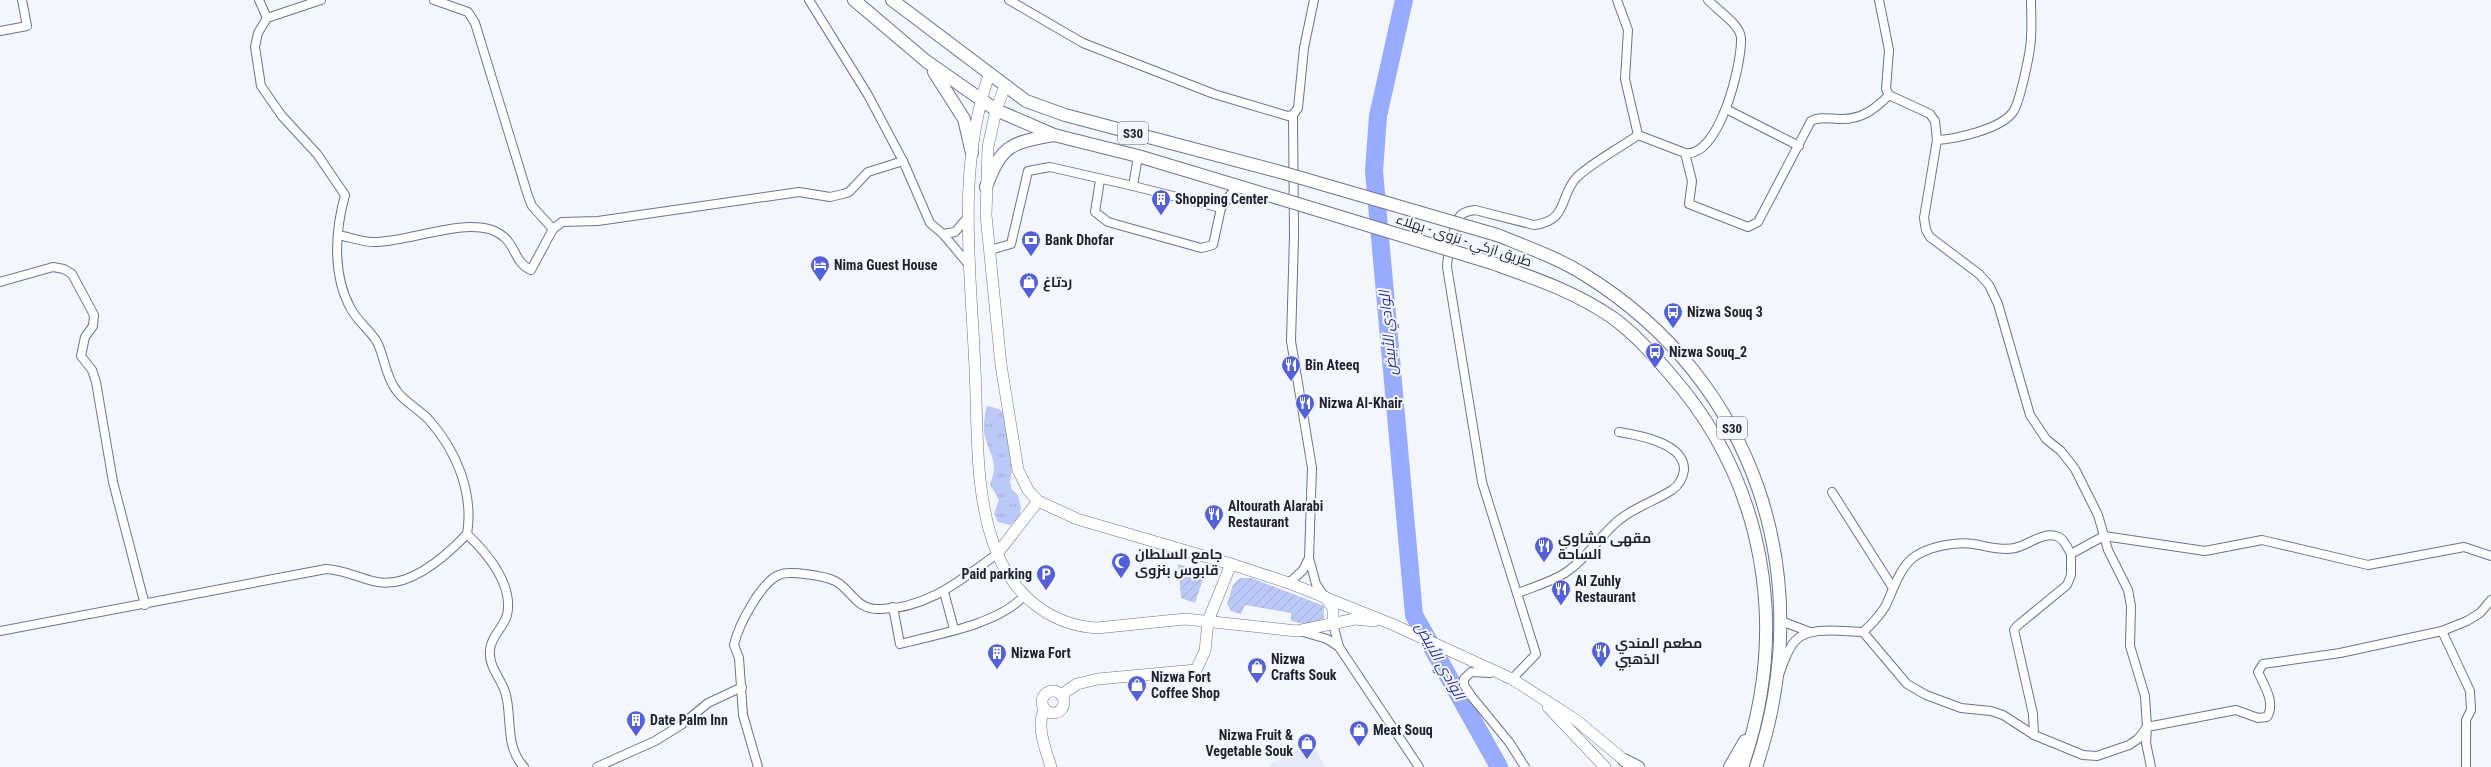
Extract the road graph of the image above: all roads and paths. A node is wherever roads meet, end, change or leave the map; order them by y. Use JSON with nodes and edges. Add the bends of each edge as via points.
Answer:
{"nodes":[{"id":1,"x":22,"y":0,"type":"edge"},
{"id":2,"x":259,"y":0,"type":"edge"},
{"id":3,"x":321,"y":0,"type":"edge"},
{"id":4,"x":434,"y":0,"type":"edge"},
{"id":5,"x":809,"y":0,"type":"edge"},
{"id":6,"x":854,"y":0,"type":"edge"},
{"id":7,"x":892,"y":0,"type":"edge"},
{"id":8,"x":1009,"y":0,"type":"edge"},
{"id":9,"x":1617,"y":0,"type":"edge"},
{"id":10,"x":1708,"y":0,"type":"edge"},
{"id":11,"x":1878,"y":0,"type":"edge"},
{"id":12,"x":2031,"y":0,"type":"edge"},
{"id":13,"x":1311,"y":1,"type":"edge"},
{"id":14,"x":267,"y":18,"type":"junction"},
{"id":15,"x":0,"y":31,"type":"edge"},
{"id":16,"x":926,"y":61,"type":"junction"},
{"id":17,"x":989,"y":75,"type":"junction"},
{"id":18,"x":1005,"y":86,"type":"junction"},
{"id":19,"x":1889,"y":95,"type":"junction"},
{"id":20,"x":981,"y":100,"type":"junction"},
{"id":21,"x":1726,"y":109,"type":"junction"},
{"id":22,"x":996,"y":110,"type":"junction"},
{"id":23,"x":1293,"y":115,"type":"junction"},
{"id":24,"x":1054,"y":135,"type":"junction"},
{"id":25,"x":1638,"y":135,"type":"junction"},
{"id":26,"x":1937,"y":140,"type":"junction"},
{"id":27,"x":1799,"y":146,"type":"junction"},
{"id":28,"x":972,"y":153,"type":"junction"},
{"id":29,"x":1685,"y":153,"type":"junction"},
{"id":30,"x":1138,"y":156,"type":"junction"},
{"id":31,"x":903,"y":161,"type":"junction"},
{"id":32,"x":1100,"y":180,"type":"junction"},
{"id":33,"x":1134,"y":186,"type":"junction"},
{"id":34,"x":1236,"y":186,"type":"junction"},
{"id":35,"x":986,"y":187,"type":"junction"},
{"id":36,"x":1221,"y":208,"type":"junction"},
{"id":37,"x":967,"y":218,"type":"junction"},
{"id":38,"x":553,"y":230,"type":"junction"},
{"id":39,"x":943,"y":234,"type":"junction"},
{"id":40,"x":338,"y":235,"type":"junction"},
{"id":41,"x":990,"y":250,"type":"junction"},
{"id":42,"x":969,"y":265,"type":"junction"},
{"id":43,"x":0,"y":282,"type":"edge"},
{"id":44,"x":1619,"y":432,"type":"dead end"},
{"id":45,"x":1832,"y":492,"type":"dead end"},
{"id":46,"x":1038,"y":501,"type":"junction"},
{"id":47,"x":467,"y":534,"type":"junction"},
{"id":48,"x":2104,"y":536,"type":"junction"},
{"id":49,"x":997,"y":554,"type":"junction"},
{"id":50,"x":2071,"y":554,"type":"junction"},
{"id":51,"x":2491,"y":556,"type":"edge"},
{"id":52,"x":1309,"y":558,"type":"junction"},
{"id":53,"x":1231,"y":564,"type":"junction"},
{"id":54,"x":1289,"y":583,"type":"junction"},
{"id":55,"x":1893,"y":588,"type":"junction"},
{"id":56,"x":944,"y":592,"type":"junction"},
{"id":57,"x":1518,"y":593,"type":"junction"},
{"id":58,"x":1023,"y":597,"type":"junction"},
{"id":59,"x":1325,"y":597,"type":"junction"},
{"id":60,"x":2491,"y":600,"type":"edge"},
{"id":61,"x":145,"y":605,"type":"junction"},
{"id":62,"x":893,"y":607,"type":"junction"},
{"id":63,"x":1208,"y":621,"type":"junction"},
{"id":64,"x":1781,"y":621,"type":"junction"},
{"id":65,"x":1333,"y":624,"type":"junction"},
{"id":66,"x":1394,"y":625,"type":"junction"},
{"id":67,"x":954,"y":629,"type":"junction"},
{"id":68,"x":2442,"y":630,"type":"junction"},
{"id":69,"x":0,"y":631,"type":"edge"},
{"id":70,"x":1297,"y":631,"type":"junction"},
{"id":71,"x":1810,"y":632,"type":"junction"},
{"id":72,"x":1863,"y":632,"type":"junction"},
{"id":73,"x":1339,"y":647,"type":"junction"},
{"id":74,"x":1778,"y":677,"type":"junction"},
{"id":75,"x":1512,"y":679,"type":"junction"},
{"id":76,"x":742,"y":687,"type":"junction"},
{"id":77,"x":1532,"y":691,"type":"junction"},
{"id":78,"x":1760,"y":693,"type":"junction"},
{"id":79,"x":1061,"y":695,"type":"junction"},
{"id":80,"x":1045,"y":709,"type":"junction"},
{"id":81,"x":2147,"y":727,"type":"junction"},
{"id":82,"x":1768,"y":730,"type":"junction"},
{"id":83,"x":2034,"y":735,"type":"junction"},
{"id":84,"x":1628,"y":763,"type":"edge"},
{"id":85,"x":524,"y":767,"type":"edge"},
{"id":86,"x":597,"y":767,"type":"edge"},
{"id":87,"x":758,"y":767,"type":"edge"},
{"id":88,"x":1051,"y":767,"type":"edge"},
{"id":89,"x":1419,"y":767,"type":"edge"},
{"id":90,"x":1525,"y":767,"type":"edge"},
{"id":91,"x":1605,"y":767,"type":"edge"},
{"id":92,"x":1638,"y":767,"type":"edge"},
{"id":93,"x":1730,"y":767,"type":"edge"},
{"id":94,"x":1742,"y":767,"type":"edge"},
{"id":95,"x":1756,"y":767,"type":"edge"},
{"id":96,"x":1761,"y":767,"type":"edge"},
{"id":97,"x":2151,"y":767,"type":"edge"},
{"id":98,"x":2466,"y":767,"type":"edge"}],
"edges":[{"from":1,"to":15,"type":"street","via":[[27,26]]},
{"from":2,"to":14,"type":"street"},
{"from":3,"to":14,"type":"street"},
{"from":4,"to":38,"type":"street","via":[[468,12],[475,23],[528,196],[532,206]]},
{"from":5,"to":31,"type":"street","via":[[868,95]]},
{"from":6,"to":16,"type":"main road","name":"طريق ازكي - نزوى - بهلاء","number":"S30"},
{"from":7,"to":17,"type":"main road","name":"طريق ازكي - نزوى - بهلاء","number":"S30","via":[[954,45]]},
{"from":8,"to":23,"type":"street","via":[[1083,43],[1214,94],[1264,107],[1283,115]]},
{"from":9,"to":25,"type":"street","via":[[1628,30],[1625,79]]},
{"from":10,"to":21,"type":"street","via":[[1738,28],[1741,38],[1735,82]]},
{"from":11,"to":19,"type":"street","via":[[1889,50],[1886,89]]},
{"from":12,"to":26,"type":"street","via":[[2032,38],[2013,112],[1999,122],[1958,139]]},
{"from":13,"to":23,"type":"street","via":[[1298,108]]},
{"from":14,"to":40,"type":"street","via":[[258,33],[256,47],[261,86],[282,116],[317,154],[345,195],[337,222]]},
{"from":16,"to":20,"type":"main road","name":"طريق ازكي - نزوى - بهلاء","number":"S30"},
{"from":16,"to":28,"type":"main road","via":[[956,103],[964,119]]},
{"from":17,"to":18,"type":"main road","name":"طريق ازكي - نزوى - بهلاء","number":"S30"},
{"from":17,"to":20,"type":"street"},
{"from":18,"to":22,"type":"street"},
{"from":18,"to":64,"type":"main road","name":"طريق ازكي - نزوى - بهلاء","number":"S30","bridge":true,"via":[[1026,101],[1065,115],[1284,173],[1497,235],[1543,253],[1584,274],[1622,300],[1669,343],[1704,383],[1736,433],[1765,507],[1777,563]]},
{"from":19,"to":26,"type":"street","via":[[1930,114],[1935,120]]},
{"from":19,"to":27,"type":"street","via":[[1867,114],[1852,119],[1817,118],[1811,121]]},
{"from":20,"to":22,"type":"main road","name":"طريق ازكي - نزوى - بهلاء","number":"S30"},
{"from":20,"to":28,"type":"street"},
{"from":21,"to":27,"type":"street"},
{"from":21,"to":29,"type":"street","via":[[1709,140],[1698,152]]},
{"from":22,"to":24,"type":"main road","name":"طريق ازكي - نزوى - بهلاء","number":"S30"},
{"from":22,"to":35,"type":"street","via":[[988,147]]},
{"from":23,"to":52,"type":"street","via":[[1294,236],[1291,341],[1312,468]]},
{"from":24,"to":30,"type":"main road","name":"طريق ازكي - نزوى - بهلاء","number":"S30"},
{"from":24,"to":35,"type":"main road","via":[[1024,140],[1010,146],[995,164]]},
{"from":25,"to":29,"type":"street"},
{"from":25,"to":57,"type":"street","via":[[1576,178],[1559,212],[1544,224],[1534,225],[1475,210],[1466,211],[1460,216],[1447,259],[1482,482]]},
{"from":26,"to":48,"type":"street","via":[[1924,218],[1926,230],[1930,237],[1979,274],[1989,285],[1998,304],[2030,415],[2046,439],[2061,451],[2075,469],[2098,515]]},
{"from":27,"to":29,"type":"street","via":[[1758,222],[1748,227],[1689,204],[1692,181]]},
{"from":28,"to":37,"type":"street"},
{"from":30,"to":33,"type":"street"},
{"from":30,"to":34,"type":"main road","name":"طريق ازكي - نزوى - بهلاء","number":"S30"},
{"from":31,"to":38,"type":"street","via":[[868,172],[849,192],[830,197],[798,192],[771,195],[598,221],[562,222]]},
{"from":31,"to":39,"type":"street","via":[[930,223]]},
{"from":32,"to":33,"type":"street"},
{"from":32,"to":36,"type":"street","via":[[1095,212],[1108,222],[1201,248],[1213,245]]},
{"from":32,"to":41,"type":"street","via":[[1050,167],[1028,172],[1011,244]]},
{"from":33,"to":36,"type":"street"},
{"from":34,"to":36,"type":"street"},
{"from":34,"to":78,"type":"main road","name":"طريق ازكي - نزوى - بهلاء","number":"S30","bridge":true,"via":[[1492,263],[1564,290],[1614,319],[1653,354],[1690,397],[1718,441],[1749,508],[1763,568],[1766,630]]},
{"from":35,"to":41,"type":"street"},
{"from":37,"to":39,"type":"street","via":[[955,232]]},
{"from":37,"to":42,"type":"street"},
{"from":38,"to":40,"type":"street","via":[[531,270],[523,267],[508,238],[492,230],[470,225],[376,242]]},
{"from":39,"to":42,"type":"street"},
{"from":40,"to":47,"type":"street","via":[[338,277],[352,311],[371,331],[380,349],[385,372],[396,391],[429,420],[452,449],[468,499]]},
{"from":41,"to":46,"type":"street","via":[[1001,365],[1018,470],[1028,490]]},
{"from":42,"to":49,"type":"street","via":[[982,493]]},
{"from":43,"to":61,"type":"street","via":[[54,267],[64,269],[72,274],[94,315],[93,326],[85,337],[81,356],[92,370],[96,382],[113,482]]},
{"from":44,"to":57,"type":"street","via":[[1666,444],[1679,455],[1684,465],[1683,476],[1672,490],[1631,511],[1618,521],[1565,573]]},
{"from":45,"to":55,"type":"street"},
{"from":46,"to":49,"type":"street"},
{"from":46,"to":53,"type":"street","via":[[1077,519]]},
{"from":47,"to":61,"type":"street","via":[[417,575],[404,581],[374,582],[341,570],[326,569]]},
{"from":47,"to":85,"type":"street","via":[[494,566],[508,600],[507,616],[493,638],[490,660],[506,694],[514,752]]},
{"from":48,"to":50,"type":"street"},
{"from":48,"to":51,"type":"street","via":[[2205,551],[2249,540],[2262,540],[2368,565],[2464,547]]},
{"from":48,"to":81,"type":"street","via":[[2110,556],[2128,590],[2131,606],[2130,646],[2143,685]]},
{"from":49,"to":56,"type":"street"},
{"from":49,"to":58,"type":"street"},
{"from":50,"to":55,"type":"street","via":[[2062,539],[2055,535],[2044,536],[2015,548],[2001,549],[1971,543],[1950,544],[1914,558],[1905,567]]},
{"from":50,"to":83,"type":"street","via":[[2071,575],[2067,585],[2014,630],[2033,714]]},
{"from":52,"to":54,"type":"street","via":[[1303,570]]},
{"from":52,"to":59,"type":"street","via":[[1316,584]]},
{"from":53,"to":54,"type":"street"},
{"from":53,"to":63,"type":"street"},
{"from":54,"to":59,"type":"street"},
{"from":55,"to":72,"type":"street","via":[[1884,608]]},
{"from":56,"to":62,"type":"street","via":[[922,601]]},
{"from":56,"to":67,"type":"street"},
{"from":57,"to":75,"type":"street","via":[[1536,654]]},
{"from":58,"to":63,"type":"street","via":[[1056,619],[1075,626],[1097,628],[1184,619]]},
{"from":58,"to":67,"type":"street","via":[[1015,605],[997,615]]},
{"from":59,"to":65,"type":"street","via":[[1333,608]]},
{"from":59,"to":66,"type":"street"},
{"from":60,"to":68,"type":"street","via":[[2480,613],[2467,621]]},
{"from":61,"to":69,"type":"street"},
{"from":62,"to":67,"type":"street","via":[[900,644]]},
{"from":62,"to":76,"type":"street","via":[[863,607],[842,586],[829,579],[790,573],[777,576],[744,615],[736,632],[734,645],[739,658]]},
{"from":63,"to":70,"type":"street"},
{"from":63,"to":79,"type":"street","via":[[1205,651],[1196,670],[1098,679],[1077,684]]},
{"from":64,"to":71,"type":"street"},
{"from":64,"to":74,"type":"main road","name":"طريق ازكي - نزوى - بهلاء","number":"S30"},
{"from":65,"to":66,"type":"street","via":[[1366,619]]},
{"from":65,"to":70,"type":"street"},
{"from":65,"to":73,"type":"street"},
{"from":66,"to":75,"type":"street"},
{"from":68,"to":81,"type":"street","via":[[2340,653],[2263,664],[2258,672],[2268,696],[2270,712],[2263,719],[2236,710]]},
{"from":68,"to":98,"type":"street","via":[[2470,691],[2471,710],[2466,720]]},
{"from":70,"to":73,"type":"street","via":[[1327,639]]},
{"from":71,"to":72,"type":"street"},
{"from":71,"to":74,"type":"street","via":[[1794,642]]},
{"from":72,"to":83,"type":"street","via":[[1907,684],[1926,695],[1961,708],[2003,715]]},
{"from":73,"to":89,"type":"street"},
{"from":74,"to":82,"type":"main road","name":"طريق ازكي - نزوى - بهلاء","number":"S30"},
{"from":75,"to":77,"type":"street"},
{"from":75,"to":90,"type":"street","via":[[1475,670],[1467,675],[1464,685],[1509,742]]},
{"from":76,"to":86,"type":"street","via":[[708,703],[662,738]]},
{"from":76,"to":87,"type":"street","via":[[743,715]]},
{"from":77,"to":84,"type":"street","via":[[1576,720]]},
{"from":77,"to":91,"type":"street"},
{"from":78,"to":93,"type":"main road","via":[[1747,737]]},
{"from":78,"to":94,"type":"main road","name":"طريق ازكي - نزوى - بهلاء","number":"S30","via":[[1750,745]]},
{"from":79,"to":80,"type":"street","via":[[1047,693],[1043,703]]},
{"from":79,"to":80,"type":"street","via":[[1064,704],[1061,710],[1051,713]]},
{"from":80,"to":88,"type":"street","via":[[1040,724]]},
{"from":81,"to":83,"type":"street","via":[[2138,739],[2129,745],[2098,756],[2073,753]]},
{"from":81,"to":97,"type":"street","via":[[2146,743]]},
{"from":82,"to":95,"type":"main road","name":"طريق ازكي - نزوى - بهلاء","number":"S30"},
{"from":82,"to":96,"type":"main road"},
{"from":84,"to":92,"type":"main road"}]}
